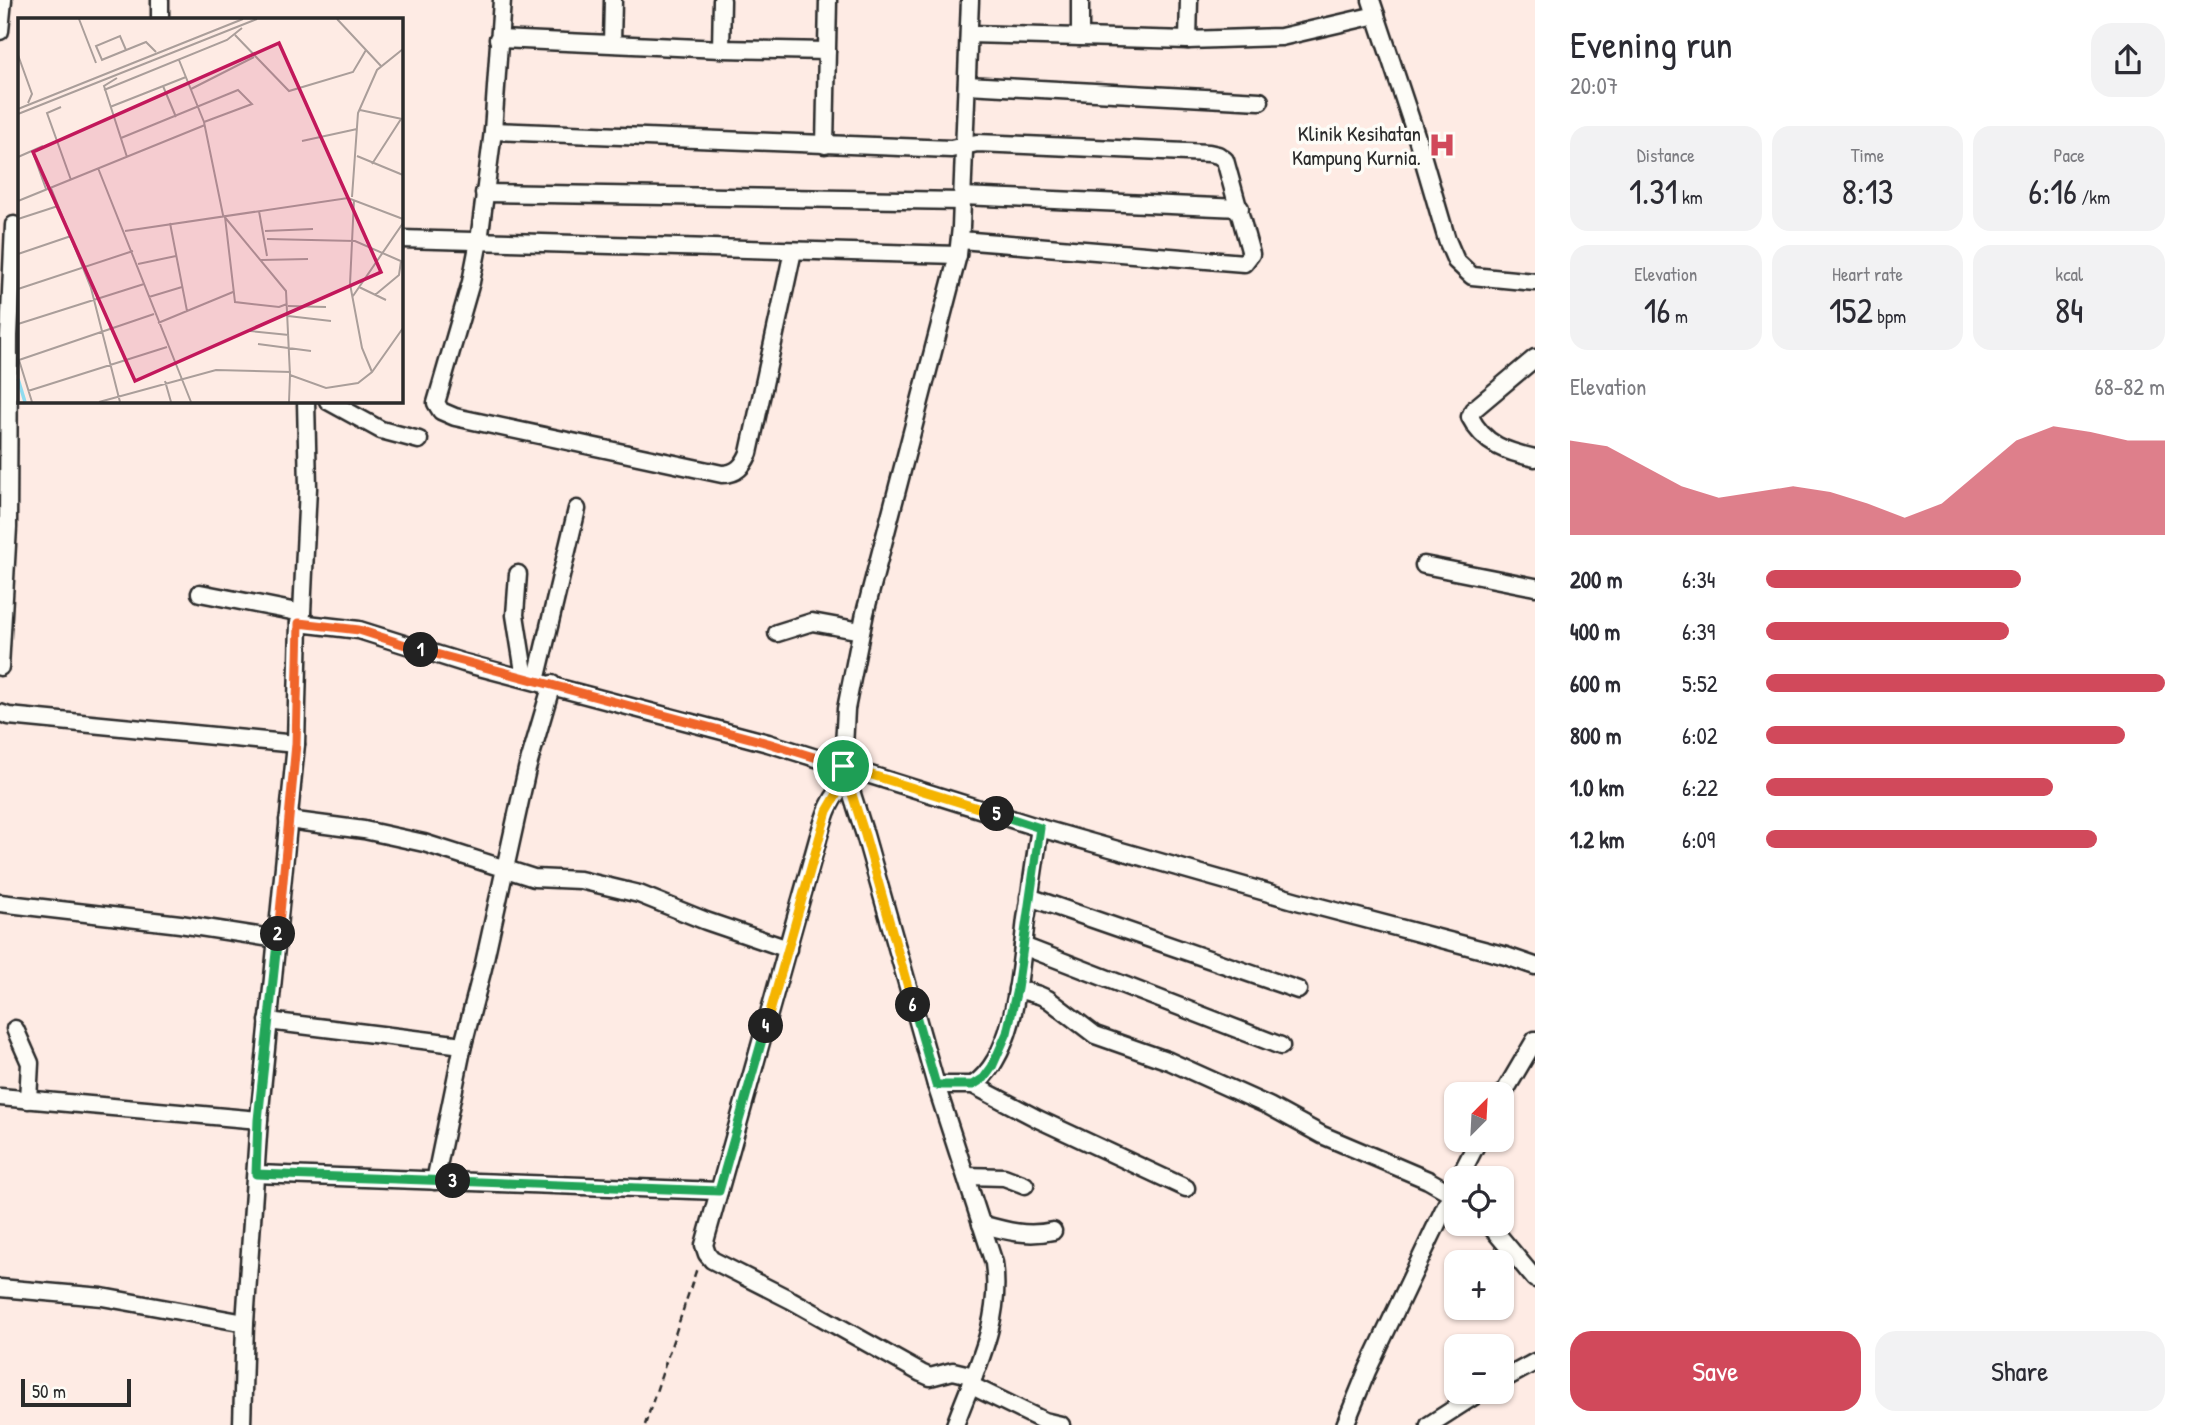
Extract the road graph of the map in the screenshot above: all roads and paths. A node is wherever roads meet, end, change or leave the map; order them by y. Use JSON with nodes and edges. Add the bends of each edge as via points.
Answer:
{"nodes":[{"id":1,"x":2,"y":0,"type":"edge"},
{"id":2,"x":160,"y":0,"type":"edge"},
{"id":3,"x":502,"y":0,"type":"edge"},
{"id":4,"x":613,"y":0,"type":"edge"},
{"id":5,"x":722,"y":0,"type":"edge"},
{"id":6,"x":828,"y":0,"type":"edge"},
{"id":7,"x":970,"y":0,"type":"edge"},
{"id":8,"x":1080,"y":0,"type":"edge"},
{"id":9,"x":1189,"y":0,"type":"edge"},
{"id":10,"x":1373,"y":8,"type":"edge"},
{"id":11,"x":160,"y":18,"type":"edge"},
{"id":12,"x":0,"y":31,"type":"edge"},
{"id":13,"x":969,"y":34,"type":"junction"},
{"id":14,"x":1080,"y":37,"type":"junction"},
{"id":15,"x":498,"y":39,"type":"junction"},
{"id":16,"x":1188,"y":40,"type":"junction"},
{"id":17,"x":612,"y":43,"type":"junction"},
{"id":18,"x":721,"y":49,"type":"junction"},
{"id":19,"x":827,"y":51,"type":"junction"},
{"id":20,"x":967,"y":85,"type":"junction"},
{"id":21,"x":1260,"y":101,"type":"dead end"},
{"id":22,"x":493,"y":131,"type":"junction"},
{"id":23,"x":825,"y":145,"type":"junction"},
{"id":24,"x":964,"y":146,"type":"junction"},
{"id":25,"x":484,"y":193,"type":"junction"},
{"id":26,"x":962,"y":198,"type":"junction"},
{"id":27,"x":1240,"y":208,"type":"junction"},
{"id":28,"x":11,"y":225,"type":"edge"},
{"id":29,"x":402,"y":239,"type":"edge"},
{"id":30,"x":480,"y":242,"type":"junction"},
{"id":31,"x":959,"y":248,"type":"junction"},
{"id":32,"x":793,"y":251,"type":"junction"},
{"id":33,"x":1535,"y":282,"type":"edge"},
{"id":34,"x":5,"y":335,"type":"edge"},
{"id":35,"x":1535,"y":358,"type":"edge"},
{"id":36,"x":306,"y":402,"type":"edge"},
{"id":37,"x":330,"y":402,"type":"edge"},
{"id":38,"x":419,"y":440,"type":"dead end"},
{"id":39,"x":1535,"y":458,"type":"edge"},
{"id":40,"x":577,"y":509,"type":"dead end"},
{"id":41,"x":4,"y":526,"type":"edge"},
{"id":42,"x":1424,"y":565,"type":"dead end"},
{"id":43,"x":518,"y":574,"type":"dead end"},
{"id":44,"x":1535,"y":587,"type":"edge"},
{"id":45,"x":200,"y":593,"type":"dead end"},
{"id":46,"x":300,"y":618,"type":"junction"},
{"id":47,"x":861,"y":631,"type":"junction"},
{"id":48,"x":777,"y":633,"type":"dead end"},
{"id":49,"x":0,"y":667,"type":"edge"},
{"id":50,"x":538,"y":681,"type":"junction"},
{"id":51,"x":0,"y":713,"type":"edge"},
{"id":52,"x":296,"y":744,"type":"junction"},
{"id":53,"x":845,"y":774,"type":"junction"},
{"id":54,"x":288,"y":820,"type":"junction"},
{"id":55,"x":1040,"y":828,"type":"junction"},
{"id":56,"x":504,"y":867,"type":"junction"},
{"id":57,"x":1030,"y":897,"type":"junction"},
{"id":58,"x":0,"y":903,"type":"edge"},
{"id":59,"x":277,"y":939,"type":"junction"},
{"id":60,"x":1023,"y":946,"type":"junction"},
{"id":61,"x":788,"y":949,"type":"junction"},
{"id":62,"x":1535,"y":966,"type":"edge"},
{"id":63,"x":1017,"y":989,"type":"junction"},
{"id":64,"x":1298,"y":990,"type":"dead end"},
{"id":65,"x":268,"y":1021,"type":"junction"},
{"id":66,"x":15,"y":1029,"type":"dead end"},
{"id":67,"x":1535,"y":1040,"type":"edge"},
{"id":68,"x":463,"y":1045,"type":"junction"},
{"id":69,"x":1281,"y":1046,"type":"dead end"},
{"id":70,"x":1510,"y":1082,"type":"edge"},
{"id":71,"x":936,"y":1085,"type":"junction"},
{"id":72,"x":973,"y":1085,"type":"junction"},
{"id":73,"x":0,"y":1097,"type":"edge"},
{"id":74,"x":29,"y":1100,"type":"junction"},
{"id":75,"x":258,"y":1120,"type":"junction"},
{"id":76,"x":256,"y":1174,"type":"junction"},
{"id":77,"x":965,"y":1176,"type":"junction"},
{"id":78,"x":435,"y":1181,"type":"junction"},
{"id":79,"x":1025,"y":1185,"type":"dead end"},
{"id":80,"x":1444,"y":1187,"type":"edge"},
{"id":81,"x":1186,"y":1188,"type":"dead end"},
{"id":82,"x":719,"y":1191,"type":"junction"},
{"id":83,"x":1444,"y":1212,"type":"edge"},
{"id":84,"x":981,"y":1224,"type":"junction"},
{"id":85,"x":1053,"y":1231,"type":"dead end"},
{"id":86,"x":1499,"y":1236,"type":"edge"},
{"id":87,"x":704,"y":1245,"type":"junction"},
{"id":88,"x":1535,"y":1279,"type":"edge"},
{"id":89,"x":0,"y":1288,"type":"edge"},
{"id":90,"x":246,"y":1323,"type":"junction"},
{"id":91,"x":1535,"y":1362,"type":"edge"},
{"id":92,"x":1514,"y":1373,"type":"edge"},
{"id":93,"x":972,"y":1381,"type":"junction"},
{"id":94,"x":1462,"y":1404,"type":"edge"},
{"id":95,"x":242,"y":1425,"type":"edge"},
{"id":96,"x":645,"y":1425,"type":"edge"},
{"id":97,"x":955,"y":1425,"type":"edge"},
{"id":98,"x":1061,"y":1425,"type":"edge"},
{"id":99,"x":1345,"y":1425,"type":"edge"},
{"id":100,"x":1429,"y":1425,"type":"edge"}],
"edges":[{"from":1,"to":12,"type":"street"},
{"from":2,"to":11,"type":"street"},
{"from":3,"to":15,"type":"street"},
{"from":4,"to":17,"type":"street"},
{"from":5,"to":18,"type":"street"},
{"from":6,"to":19,"type":"street"},
{"from":7,"to":13,"type":"street"},
{"from":8,"to":14,"type":"street"},
{"from":9,"to":16,"type":"street"},
{"from":10,"to":16,"type":"street","via":[[1281,37]]},
{"from":10,"to":33,"type":"street","via":[[1456,261],[1472,276]]},
{"from":13,"to":14,"type":"street"},
{"from":13,"to":20,"type":"street"},
{"from":14,"to":16,"type":"street"},
{"from":15,"to":17,"type":"street"},
{"from":15,"to":22,"type":"street"},
{"from":17,"to":18,"type":"street"},
{"from":18,"to":19,"type":"street"},
{"from":19,"to":23,"type":"street"},
{"from":20,"to":21,"type":"street"},
{"from":20,"to":24,"type":"street"},
{"from":22,"to":23,"type":"street"},
{"from":22,"to":25,"type":"street"},
{"from":23,"to":24,"type":"street"},
{"from":24,"to":26,"type":"street"},
{"from":24,"to":27,"type":"street","via":[[1219,155],[1226,160]]},
{"from":25,"to":26,"type":"street"},
{"from":25,"to":30,"type":"street"},
{"from":26,"to":27,"type":"street"},
{"from":26,"to":31,"type":"street"},
{"from":27,"to":31,"type":"street","via":[[1251,249],[1244,262]]},
{"from":28,"to":34,"type":"street"},
{"from":29,"to":30,"type":"street"},
{"from":30,"to":32,"type":"street"},
{"from":30,"to":32,"type":"street","via":[[436,403],[441,411],[722,474],[739,470],[749,453]]},
{"from":31,"to":32,"type":"street"},
{"from":31,"to":47,"type":"street"},
{"from":34,"to":41,"type":"street"},
{"from":35,"to":39,"type":"street","via":[[1470,417],[1501,450]]},
{"from":36,"to":46,"type":"street","via":[[308,488]]},
{"from":37,"to":38,"type":"street","via":[[381,430]]},
{"from":40,"to":50,"type":"street"},
{"from":41,"to":49,"type":"street"},
{"from":42,"to":44,"type":"street"},
{"from":43,"to":50,"type":"street","via":[[515,615]]},
{"from":45,"to":46,"type":"street"},
{"from":46,"to":50,"type":"street"},
{"from":46,"to":52,"type":"street"},
{"from":47,"to":48,"type":"street","via":[[812,622]]},
{"from":47,"to":53,"type":"street","via":[[846,709]]},
{"from":50,"to":53,"type":"street","via":[[768,743]]},
{"from":50,"to":56,"type":"street","via":[[533,746]]},
{"from":51,"to":52,"type":"street"},
{"from":52,"to":54,"type":"street"},
{"from":53,"to":55,"type":"street"},
{"from":53,"to":61,"type":"street","via":[[827,811]]},
{"from":53,"to":71,"type":"street"},
{"from":54,"to":56,"type":"street","via":[[424,843]]},
{"from":54,"to":59,"type":"street"},
{"from":55,"to":57,"type":"street"},
{"from":55,"to":62,"type":"street"},
{"from":56,"to":61,"type":"street","via":[[534,878],[580,880],[639,894]]},
{"from":56,"to":68,"type":"street"},
{"from":57,"to":60,"type":"street"},
{"from":57,"to":64,"type":"street"},
{"from":58,"to":59,"type":"street"},
{"from":59,"to":65,"type":"street"},
{"from":60,"to":63,"type":"street"},
{"from":60,"to":69,"type":"street"},
{"from":61,"to":82,"type":"street"},
{"from":63,"to":72,"type":"street","via":[[998,1054],[984,1078]]},
{"from":63,"to":80,"type":"street","via":[[1040,995],[1095,1035],[1169,1062]]},
{"from":65,"to":68,"type":"street"},
{"from":65,"to":75,"type":"street"},
{"from":66,"to":74,"type":"street","via":[[30,1063]]},
{"from":67,"to":70,"type":"street"},
{"from":68,"to":78,"type":"street"},
{"from":71,"to":72,"type":"street"},
{"from":71,"to":77,"type":"street"},
{"from":72,"to":81,"type":"street"},
{"from":73,"to":74,"type":"street"},
{"from":74,"to":75,"type":"street"},
{"from":75,"to":76,"type":"street"},
{"from":76,"to":78,"type":"street"},
{"from":76,"to":90,"type":"street"},
{"from":77,"to":79,"type":"street","via":[[1004,1177]]},
{"from":77,"to":84,"type":"street"},
{"from":78,"to":82,"type":"street"},
{"from":82,"to":87,"type":"street"},
{"from":83,"to":99,"type":"street"},
{"from":84,"to":85,"type":"street","via":[[1017,1233]]},
{"from":84,"to":93,"type":"street","via":[[994,1263],[996,1305]]},
{"from":86,"to":88,"type":"street"},
{"from":87,"to":93,"type":"street","via":[[712,1260],[921,1373],[930,1377],[953,1371]]},
{"from":87,"to":96,"type":"path"},
{"from":89,"to":90,"type":"street","via":[[102,1297]]},
{"from":90,"to":95,"type":"street"},
{"from":91,"to":92,"type":"street"},
{"from":93,"to":97,"type":"street"},
{"from":93,"to":98,"type":"street","via":[[1044,1421]]},
{"from":94,"to":100,"type":"street"}]}
